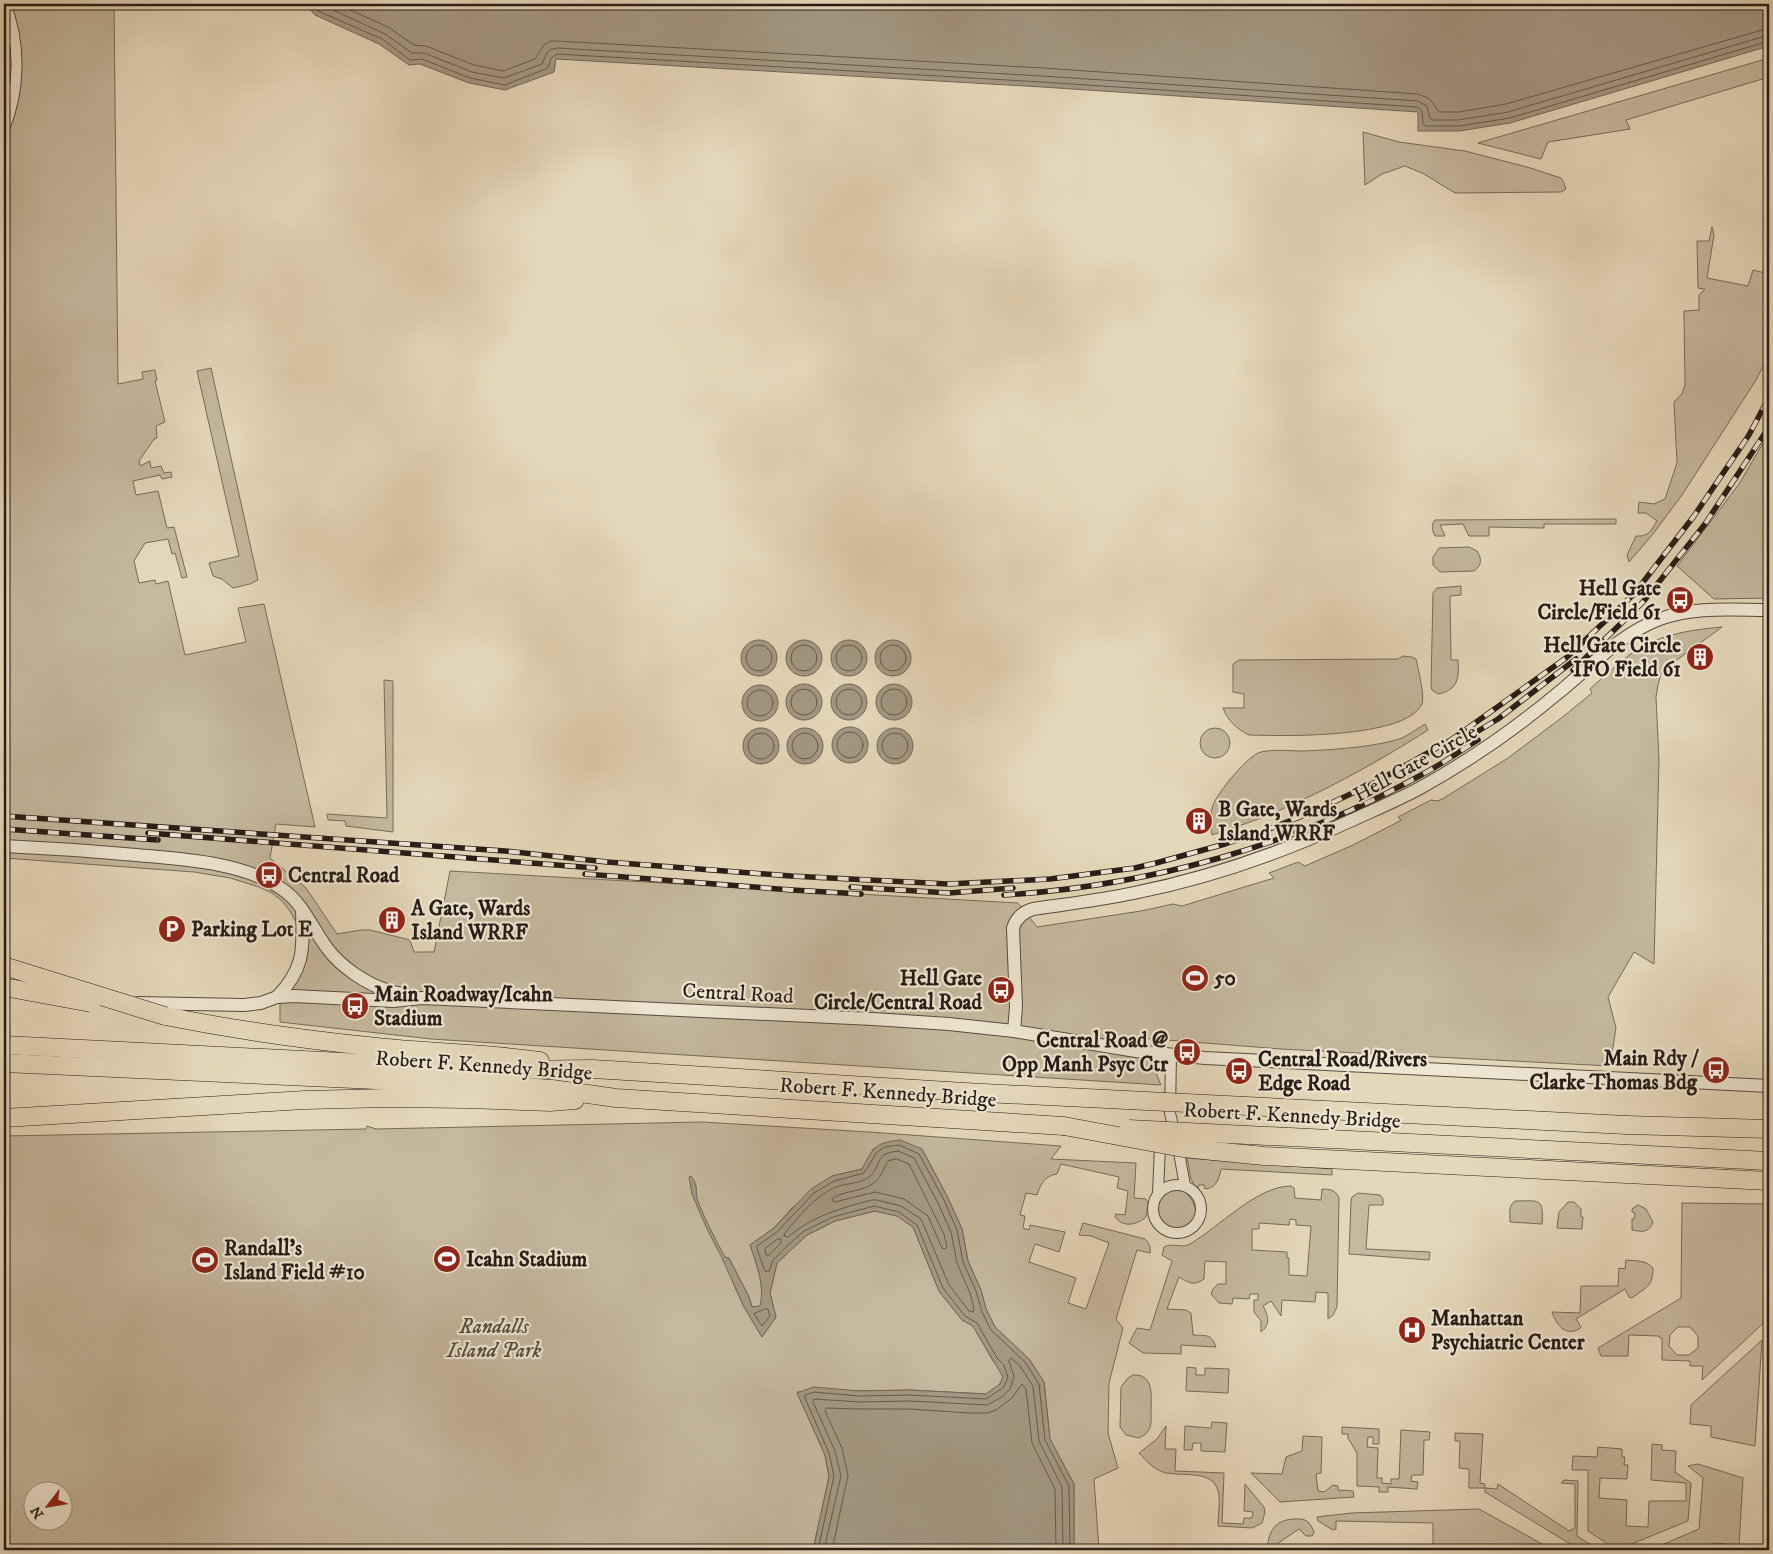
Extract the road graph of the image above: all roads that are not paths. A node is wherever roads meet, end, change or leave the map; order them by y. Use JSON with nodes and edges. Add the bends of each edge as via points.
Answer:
{"nodes":[{"id":1,"x":5,"y":4,"type":"edge"},
{"id":2,"x":4,"y":129,"type":"edge"},
{"id":3,"x":1769,"y":610,"type":"edge"},
{"id":4,"x":4,"y":846,"type":"edge"},
{"id":5,"x":302,"y":909,"type":"junction"},
{"id":6,"x":4,"y":966,"type":"edge"},
{"id":7,"x":4,"y":988,"type":"edge"},
{"id":8,"x":4,"y":994,"type":"edge"},
{"id":9,"x":277,"y":997,"type":"junction"},
{"id":10,"x":422,"y":998,"type":"junction"},
{"id":11,"x":165,"y":1016,"type":"junction"},
{"id":12,"x":1014,"y":1031,"type":"junction"},
{"id":13,"x":4,"y":1045,"type":"edge"},
{"id":14,"x":1171,"y":1055,"type":"junction"},
{"id":15,"x":4,"y":1063,"type":"edge"},
{"id":16,"x":593,"y":1069,"type":"junction"},
{"id":17,"x":1769,"y":1086,"type":"edge"},
{"id":18,"x":616,"y":1098,"type":"junction"},
{"id":19,"x":1170,"y":1114,"type":"junction"},
{"id":20,"x":4,"y":1118,"type":"edge"},
{"id":21,"x":1064,"y":1126,"type":"junction"},
{"id":22,"x":1769,"y":1129,"type":"edge"},
{"id":23,"x":1769,"y":1161,"type":"edge"},
{"id":24,"x":1769,"y":1181,"type":"edge"},
{"id":25,"x":1184,"y":1186,"type":"junction"},
{"id":26,"x":1158,"y":1194,"type":"junction"}],
"edges":[{"from":1,"to":2,"type":"street","via":[[15,42],[16,75]]},
{"from":3,"to":12,"type":"street","name":"Hell Gate Circle","via":[[1674,614],[1645,625],[1472,757],[1388,805],[1287,849],[1172,885],[1024,913],[1013,928]]},
{"from":4,"to":5,"type":"street","name":"Central Road","via":[[211,863],[272,883]]},
{"from":5,"to":9,"type":"street","via":[[301,958],[293,977]]},
{"from":5,"to":10,"type":"street","name":"Central Road","via":[[327,949],[358,976],[389,991]]},
{"from":6,"to":11,"type":"highway","bridge":true},
{"from":7,"to":11,"type":"highway","bridge":true},
{"from":8,"to":9,"type":"street","name":"Central Road","via":[[148,1004],[244,1005]]},
{"from":9,"to":10,"type":"street","name":"Central Road","via":[[392,1001]]},
{"from":10,"to":12,"type":"street","name":"Central Road","via":[[873,1019]]},
{"from":11,"to":16,"type":"highway","via":[[305,1039],[502,1055]]},
{"from":12,"to":14,"type":"street","name":"Central Road"},
{"from":13,"to":16,"type":"highway","name":"Robert F. Kennedy Bridge","via":[[502,1070]]},
{"from":14,"to":17,"type":"street","name":"Central Road"},
{"from":14,"to":19,"type":"street"},
{"from":15,"to":18,"type":"highway","name":"Robert F. Kennedy Bridge","via":[[508,1086]]},
{"from":16,"to":22,"type":"highway","name":"Robert F. Kennedy Bridge","bridge":true,"via":[[1048,1096]]},
{"from":18,"to":20,"type":"highway","via":[[550,1102],[296,1100]]},
{"from":18,"to":21,"type":"highway","name":"Robert F. Kennedy Bridge"},
{"from":19,"to":25,"type":"street"},
{"from":19,"to":26,"type":"street","via":[[1160,1146]]},
{"from":21,"to":23,"type":"highway","name":"Robert F. Kennedy Bridge","bridge":true},
{"from":21,"to":24,"type":"highway","bridge":true,"via":[[1183,1148],[1255,1156]]},
{"from":25,"to":26,"type":"street","via":[[1173,1184]]},
{"from":25,"to":26,"type":"street","via":[[1199,1198],[1201,1215],[1192,1228],[1184,1232],[1168,1232],[1156,1221],[1152,1206]]}]}
